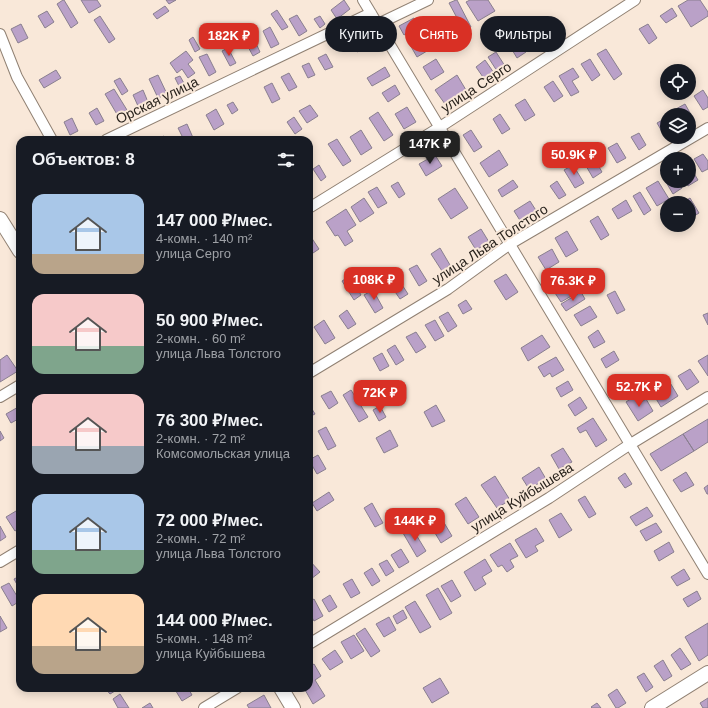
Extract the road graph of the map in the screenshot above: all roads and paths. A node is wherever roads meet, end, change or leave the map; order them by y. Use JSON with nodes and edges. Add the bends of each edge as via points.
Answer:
{"nodes":[{"id":1,"x":363,"y":0,"type":"edge"},
{"id":2,"x":428,"y":0,"type":"edge"},
{"id":3,"x":635,"y":0,"type":"edge"},
{"id":4,"x":624,"y":3,"type":"edge"},
{"id":5,"x":371,"y":13,"type":"junction"},
{"id":6,"x":373,"y":16,"type":"edge"},
{"id":7,"x":395,"y":16,"type":"edge"},
{"id":8,"x":0,"y":34,"type":"edge"},
{"id":9,"x":395,"y":52,"type":"edge"},
{"id":10,"x":440,"y":127,"type":"junction"},
{"id":11,"x":708,"y":128,"type":"edge"},
{"id":12,"x":50,"y":136,"type":"edge"},
{"id":13,"x":114,"y":136,"type":"edge"},
{"id":14,"x":313,"y":206,"type":"edge"},
{"id":15,"x":0,"y":219,"type":"edge"},
{"id":16,"x":510,"y":244,"type":"junction"},
{"id":17,"x":16,"y":245,"type":"edge"},
{"id":18,"x":313,"y":371,"type":"edge"},
{"id":19,"x":16,"y":387,"type":"edge"},
{"id":20,"x":0,"y":397,"type":"edge"},
{"id":21,"x":708,"y":397,"type":"edge"},
{"id":22,"x":630,"y":445,"type":"junction"},
{"id":23,"x":16,"y":552,"type":"edge"},
{"id":24,"x":0,"y":562,"type":"edge"},
{"id":25,"x":708,"y":574,"type":"edge"},
{"id":26,"x":313,"y":642,"type":"edge"},
{"id":27,"x":708,"y":673,"type":"edge"},
{"id":28,"x":230,"y":692,"type":"edge"},
{"id":29,"x":284,"y":692,"type":"edge"},
{"id":30,"x":204,"y":708,"type":"edge"},
{"id":31,"x":293,"y":708,"type":"edge"},
{"id":32,"x":652,"y":708,"type":"edge"}],
"edges":[{"from":1,"to":5,"type":"street"},
{"from":2,"to":7,"type":"street"},
{"from":3,"to":4,"type":"street","name":"улица Серго"},
{"from":4,"to":10,"type":"street","name":"улица Серго"},
{"from":5,"to":6,"type":"street"},
{"from":5,"to":13,"type":"street","name":"Орская улица"},
{"from":8,"to":12,"type":"street","via":[[17,77]]},
{"from":9,"to":10,"type":"street"},
{"from":10,"to":14,"type":"street","name":"улица Серго"},
{"from":10,"to":16,"type":"street"},
{"from":11,"to":16,"type":"street","name":"улица Льва Толстого"},
{"from":15,"to":17,"type":"main road"},
{"from":16,"to":18,"type":"street","name":"улица Льва Толстого","via":[[448,289]]},
{"from":16,"to":22,"type":"street"},
{"from":19,"to":20,"type":"street"},
{"from":21,"to":22,"type":"street","name":"улица Куйбышева"},
{"from":22,"to":25,"type":"street"},
{"from":22,"to":26,"type":"street","name":"улица Куйбышева","via":[[543,502]]},
{"from":23,"to":24,"type":"street"},
{"from":27,"to":32,"type":"main road"},
{"from":28,"to":30,"type":"street"},
{"from":29,"to":31,"type":"main road"}]}
